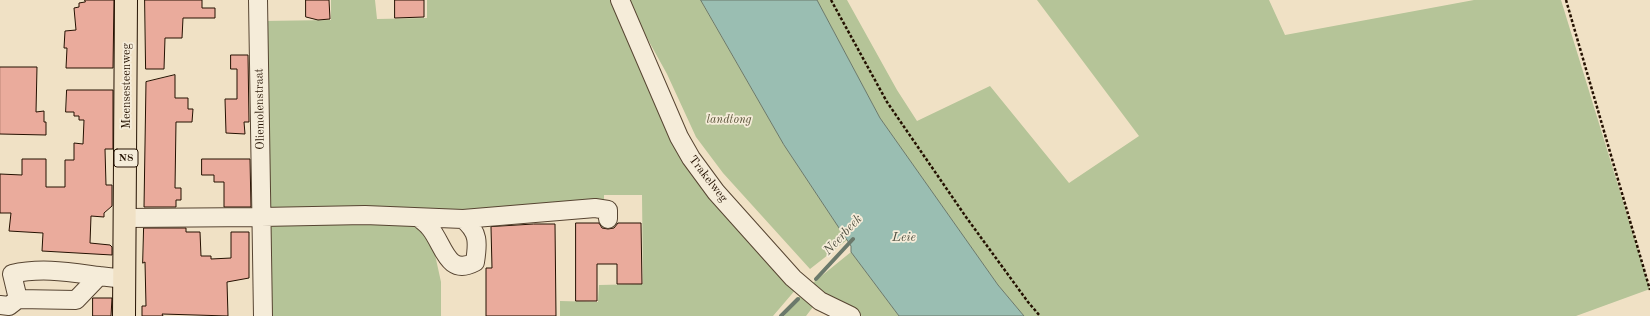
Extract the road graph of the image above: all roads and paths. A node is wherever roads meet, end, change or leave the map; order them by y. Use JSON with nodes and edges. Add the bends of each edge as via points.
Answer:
{"nodes":[{"id":1,"x":126,"y":0,"type":"edge"},
{"id":2,"x":258,"y":0,"type":"edge"},
{"id":3,"x":620,"y":0,"type":"edge"},
{"id":4,"x":831,"y":0,"type":"edge"},
{"id":5,"x":1566,"y":0,"type":"edge"},
{"id":6,"x":261,"y":217,"type":"junction"},
{"id":7,"x":126,"y":218,"type":"junction"},
{"id":8,"x":419,"y":218,"type":"junction"},
{"id":9,"x":463,"y":219,"type":"junction"},
{"id":10,"x":608,"y":219,"type":"dead end"},
{"id":11,"x":98,"y":276,"type":"junction"},
{"id":12,"x":125,"y":279,"type":"junction"},
{"id":13,"x":1650,"y":290,"type":"edge"},
{"id":14,"x":18,"y":299,"type":"junction"},
{"id":15,"x":0,"y":305,"type":"edge"},
{"id":16,"x":124,"y":316,"type":"edge"},
{"id":17,"x":263,"y":316,"type":"edge"},
{"id":18,"x":851,"y":316,"type":"edge"},
{"id":19,"x":1040,"y":316,"type":"edge"}],
"edges":[{"from":1,"to":7,"type":"main road","name":"Meensesteenweg","number":"N8"},
{"from":2,"to":6,"type":"street","name":"Oliemolenstraat"},
{"from":3,"to":18,"type":"street","name":"Trakelweg","via":[[679,137],[691,158],[716,192],[793,278],[820,301]]},
{"from":4,"to":19,"type":"path","via":[[888,102],[966,217]]},
{"from":5,"to":13,"type":"path"},
{"from":6,"to":7,"type":"street"},
{"from":6,"to":8,"type":"street","via":[[364,215]]},
{"from":6,"to":17,"type":"street","name":"Oliemolenstraat"},
{"from":7,"to":12,"type":"main road","name":"Meensesteenweg","number":"N8"},
{"from":8,"to":9,"type":"street"},
{"from":8,"to":9,"type":"street","via":[[431,229],[451,261],[457,266],[466,267],[475,262],[477,249],[476,236],[471,226]]},
{"from":9,"to":10,"type":"street","via":[[595,208],[608,210]]},
{"from":11,"to":12,"type":"street"},
{"from":11,"to":14,"type":"street","via":[[76,300]]},
{"from":11,"to":14,"type":"street","via":[[57,270],[28,270],[12,274]]},
{"from":12,"to":16,"type":"main road","name":"Meensesteenweg","number":"N8"},
{"from":14,"to":15,"type":"street","via":[[9,306]]}]}
